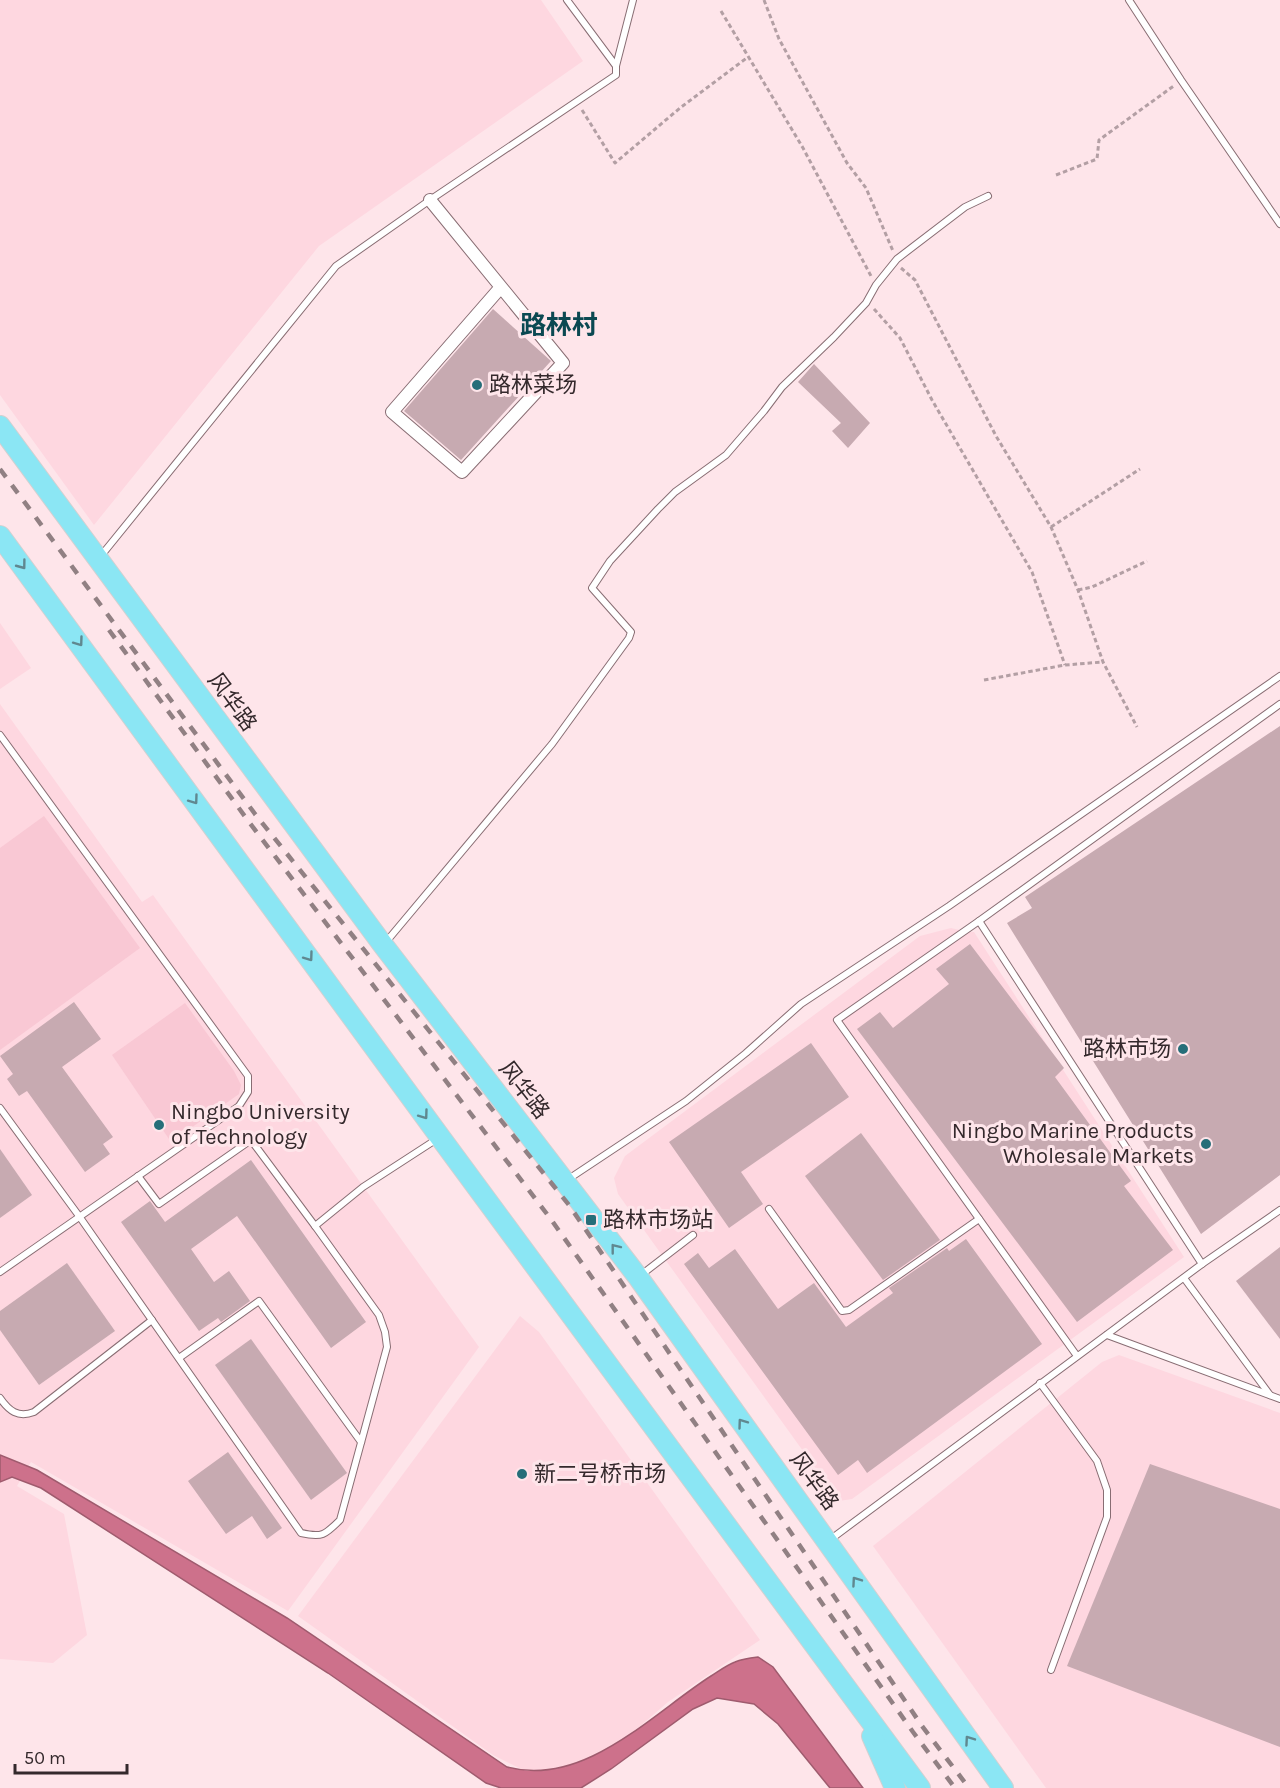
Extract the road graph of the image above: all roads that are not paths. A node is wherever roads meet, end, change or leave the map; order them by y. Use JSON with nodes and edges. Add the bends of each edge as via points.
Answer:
{"nodes":[{"id":1,"x":567,"y":0,"type":"edge"},
{"id":2,"x":633,"y":0,"type":"edge"},
{"id":3,"x":1129,"y":0,"type":"edge"},
{"id":4,"x":616,"y":66,"type":"junction"},
{"id":5,"x":988,"y":196,"type":"dead end"},
{"id":6,"x":430,"y":200,"type":"junction"},
{"id":7,"x":1280,"y":224,"type":"edge"},
{"id":8,"x":501,"y":287,"type":"junction"},
{"id":9,"x":0,"y":426,"type":"edge"},
{"id":10,"x":0,"y":536,"type":"edge"},
{"id":11,"x":98,"y":560,"type":"junction"},
{"id":12,"x":1280,"y":676,"type":"edge"},
{"id":13,"x":1280,"y":704,"type":"edge"},
{"id":14,"x":0,"y":735,"type":"edge"},
{"id":15,"x":979,"y":921,"type":"junction"},
{"id":16,"x":382,"y":945,"type":"junction"},
{"id":17,"x":0,"y":1108,"type":"edge"},
{"id":18,"x":440,"y":1137,"type":"junction"},
{"id":19,"x":138,"y":1176,"type":"junction"},
{"id":20,"x":564,"y":1182,"type":"junction"},
{"id":21,"x":769,"y":1209,"type":"dead end"},
{"id":22,"x":1280,"y":1209,"type":"edge"},
{"id":23,"x":79,"y":1216,"type":"junction"},
{"id":24,"x":979,"y":1220,"type":"junction"},
{"id":25,"x":315,"y":1226,"type":"junction"},
{"id":26,"x":693,"y":1235,"type":"dead end"},
{"id":27,"x":1202,"y":1264,"type":"junction"},
{"id":28,"x":0,"y":1272,"type":"edge"},
{"id":29,"x":638,"y":1277,"type":"junction"},
{"id":30,"x":1184,"y":1278,"type":"junction"},
{"id":31,"x":152,"y":1320,"type":"junction"},
{"id":32,"x":1107,"y":1335,"type":"junction"},
{"id":33,"x":1077,"y":1356,"type":"junction"},
{"id":34,"x":179,"y":1358,"type":"junction"},
{"id":35,"x":1040,"y":1383,"type":"junction"},
{"id":36,"x":1271,"y":1395,"type":"junction"},
{"id":37,"x":0,"y":1398,"type":"edge"},
{"id":38,"x":1280,"y":1399,"type":"edge"},
{"id":39,"x":361,"y":1442,"type":"junction"},
{"id":40,"x":828,"y":1542,"type":"junction"},
{"id":41,"x":1051,"y":1670,"type":"dead end"},
{"id":42,"x":856,"y":1701,"type":"junction"},
{"id":43,"x":895,"y":1788,"type":"edge"},
{"id":44,"x":920,"y":1788,"type":"edge"},
{"id":45,"x":1003,"y":1788,"type":"edge"}],
"edges":[{"from":1,"to":4,"type":"lane"},
{"from":2,"to":4,"type":"lane"},
{"from":3,"to":7,"type":"lane"},
{"from":4,"to":6,"type":"lane","via":[[616,75]]},
{"from":5,"to":16,"type":"lane","via":[[965,207],[897,259],[866,303],[782,387],[726,455],[675,492],[610,561],[592,588],[631,632],[629,638],[552,744]]},
{"from":6,"to":8,"type":"street"},
{"from":6,"to":11,"type":"lane","via":[[336,266]]},
{"from":8,"to":8,"type":"street","via":[[563,363],[462,472],[392,412]]},
{"from":9,"to":11,"type":"main road","name":"风华路"},
{"from":10,"to":18,"type":"main road","one_way":true},
{"from":11,"to":16,"type":"main road","name":"风华路"},
{"from":12,"to":20,"type":"lane","via":[[801,1004],[686,1101]]},
{"from":13,"to":15,"type":"lane"},
{"from":14,"to":19,"type":"lane","via":[[248,1076],[248,1092],[238,1106]]},
{"from":15,"to":24,"type":"lane","via":[[837,1020]]},
{"from":15,"to":27,"type":"lane"},
{"from":16,"to":20,"type":"main road","name":"风华路"},
{"from":17,"to":23,"type":"lane"},
{"from":18,"to":25,"type":"lane","via":[[363,1187]]},
{"from":18,"to":42,"type":"main road"},
{"from":19,"to":23,"type":"lane"},
{"from":19,"to":25,"type":"lane","via":[[159,1204],[251,1140]]},
{"from":29,"to":20,"type":"main road","name":"风华路","one_way":true},
{"from":21,"to":24,"type":"lane","via":[[842,1311],[849,1310]]},
{"from":22,"to":27,"type":"lane"},
{"from":23,"to":28,"type":"lane"},
{"from":23,"to":31,"type":"lane"},
{"from":24,"to":33,"type":"lane"},
{"from":25,"to":39,"type":"lane","via":[[379,1315],[385,1332],[387,1347]]},
{"from":26,"to":29,"type":"lane"},
{"from":27,"to":30,"type":"lane"},
{"from":40,"to":29,"type":"main road","name":"风华路","one_way":true},
{"from":30,"to":32,"type":"lane"},
{"from":30,"to":36,"type":"lane"},
{"from":31,"to":34,"type":"lane"},
{"from":31,"to":37,"type":"lane","via":[[34,1412],[16,1413]]},
{"from":32,"to":33,"type":"lane"},
{"from":32,"to":36,"type":"lane"},
{"from":33,"to":35,"type":"lane"},
{"from":34,"to":39,"type":"lane","via":[[259,1301]]},
{"from":34,"to":39,"type":"lane","via":[[301,1533],[316,1537],[340,1520]]},
{"from":35,"to":40,"type":"lane"},
{"from":35,"to":41,"type":"lane","via":[[1097,1461],[1107,1490],[1107,1517]]},
{"from":36,"to":38,"type":"lane"},
{"from":45,"to":40,"type":"main road","name":"风华路","one_way":true},
{"from":42,"to":43,"type":"main road"},
{"from":42,"to":44,"type":"main road"}]}
